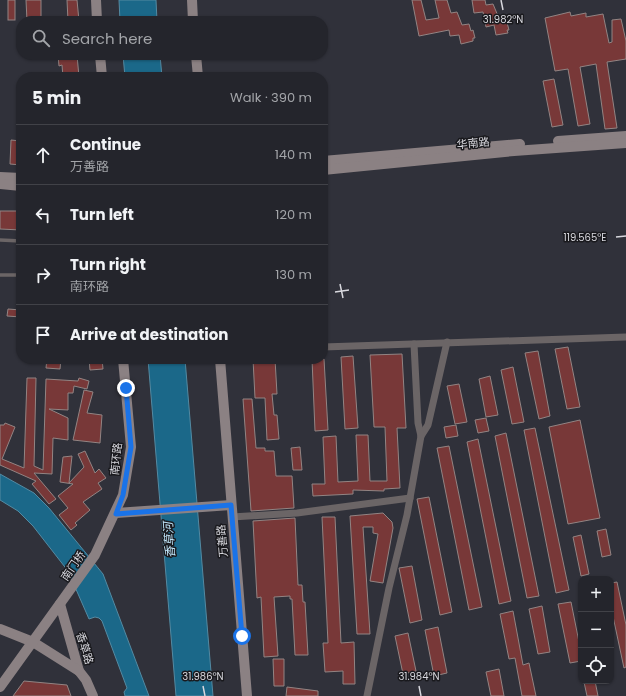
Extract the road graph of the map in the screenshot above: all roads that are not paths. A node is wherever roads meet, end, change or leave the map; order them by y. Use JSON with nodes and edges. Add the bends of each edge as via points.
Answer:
{"nodes":[{"id":1,"x":96,"y":0,"type":"edge"},
{"id":2,"x":192,"y":0,"type":"edge"},
{"id":3,"x":97,"y":16,"type":"edge"},
{"id":4,"x":193,"y":16,"type":"edge"},
{"id":5,"x":100,"y":60,"type":"edge"},
{"id":6,"x":196,"y":60,"type":"edge"},
{"id":7,"x":102,"y":72,"type":"edge"},
{"id":8,"x":198,"y":72,"type":"edge"},
{"id":9,"x":626,"y":136,"type":"edge"},
{"id":10,"x":626,"y":143,"type":"edge"},
{"id":11,"x":328,"y":161,"type":"edge"},
{"id":12,"x":328,"y":170,"type":"edge"},
{"id":13,"x":0,"y":177,"type":"edge"},
{"id":14,"x":16,"y":178,"type":"edge"},
{"id":15,"x":0,"y":184,"type":"edge"},
{"id":16,"x":16,"y":186,"type":"edge"},
{"id":17,"x":0,"y":240,"type":"edge"},
{"id":18,"x":16,"y":241,"type":"edge"},
{"id":19,"x":0,"y":275,"type":"edge"},
{"id":20,"x":16,"y":275,"type":"edge"},
{"id":21,"x":626,"y":337,"type":"edge"},
{"id":22,"x":447,"y":342,"type":"junction"},
{"id":23,"x":414,"y":344,"type":"junction"},
{"id":24,"x":328,"y":348,"type":"edge"},
{"id":25,"x":123,"y":364,"type":"edge"},
{"id":26,"x":220,"y":364,"type":"edge"},
{"id":27,"x":421,"y":436,"type":"junction"},
{"id":28,"x":410,"y":498,"type":"junction"},
{"id":29,"x":231,"y":505,"type":"junction"},
{"id":30,"x":116,"y":514,"type":"junction"},
{"id":31,"x":232,"y":517,"type":"junction"},
{"id":32,"x":95,"y":555,"type":"joint"},
{"id":33,"x":60,"y":604,"type":"junction"},
{"id":34,"x":0,"y":629,"type":"edge"},
{"id":35,"x":33,"y":642,"type":"junction"},
{"id":36,"x":79,"y":671,"type":"junction"},
{"id":37,"x":0,"y":687,"type":"edge"},
{"id":38,"x":93,"y":696,"type":"edge"},
{"id":39,"x":247,"y":696,"type":"edge"},
{"id":40,"x":367,"y":696,"type":"edge"}],
"edges":[{"from":1,"to":3,"type":"main road"},
{"from":2,"to":4,"type":"main road"},
{"from":5,"to":7,"type":"main road"},
{"from":6,"to":8,"type":"main road"},
{"from":9,"to":11,"type":"main road","name":"华南路"},
{"from":10,"to":12,"type":"main road","name":"华南路"},
{"from":13,"to":14,"type":"main road"},
{"from":15,"to":16,"type":"main road"},
{"from":17,"to":18,"type":"lane"},
{"from":19,"to":20,"type":"lane"},
{"from":21,"to":22,"type":"street"},
{"from":22,"to":23,"type":"street"},
{"from":22,"to":27,"type":"street","via":[[428,425]]},
{"from":23,"to":24,"type":"street"},
{"from":23,"to":27,"type":"street","via":[[418,423]]},
{"from":25,"to":30,"type":"main road","name":"南环路","via":[[131,447],[123,495]]},
{"from":26,"to":29,"type":"main road","name":"万善路"},
{"from":27,"to":28,"type":"street"},
{"from":28,"to":31,"type":"street","via":[[297,513]]},
{"from":28,"to":40,"type":"street"},
{"from":29,"to":30,"type":"main road"},
{"from":29,"to":31,"type":"main road","name":"万善路"},
{"from":30,"to":32,"type":"main road","name":"南环路"},
{"from":31,"to":39,"type":"main road","name":"万善路"},
{"from":32,"to":33,"type":"main road","name":"南门桥"},
{"from":33,"to":35,"type":"main road"},
{"from":33,"to":36,"type":"main road","name":"香草路"},
{"from":34,"to":35,"type":"main road"},
{"from":35,"to":36,"type":"main road"},
{"from":35,"to":37,"type":"main road"},
{"from":36,"to":38,"type":"main road","name":"香草路"}]}
